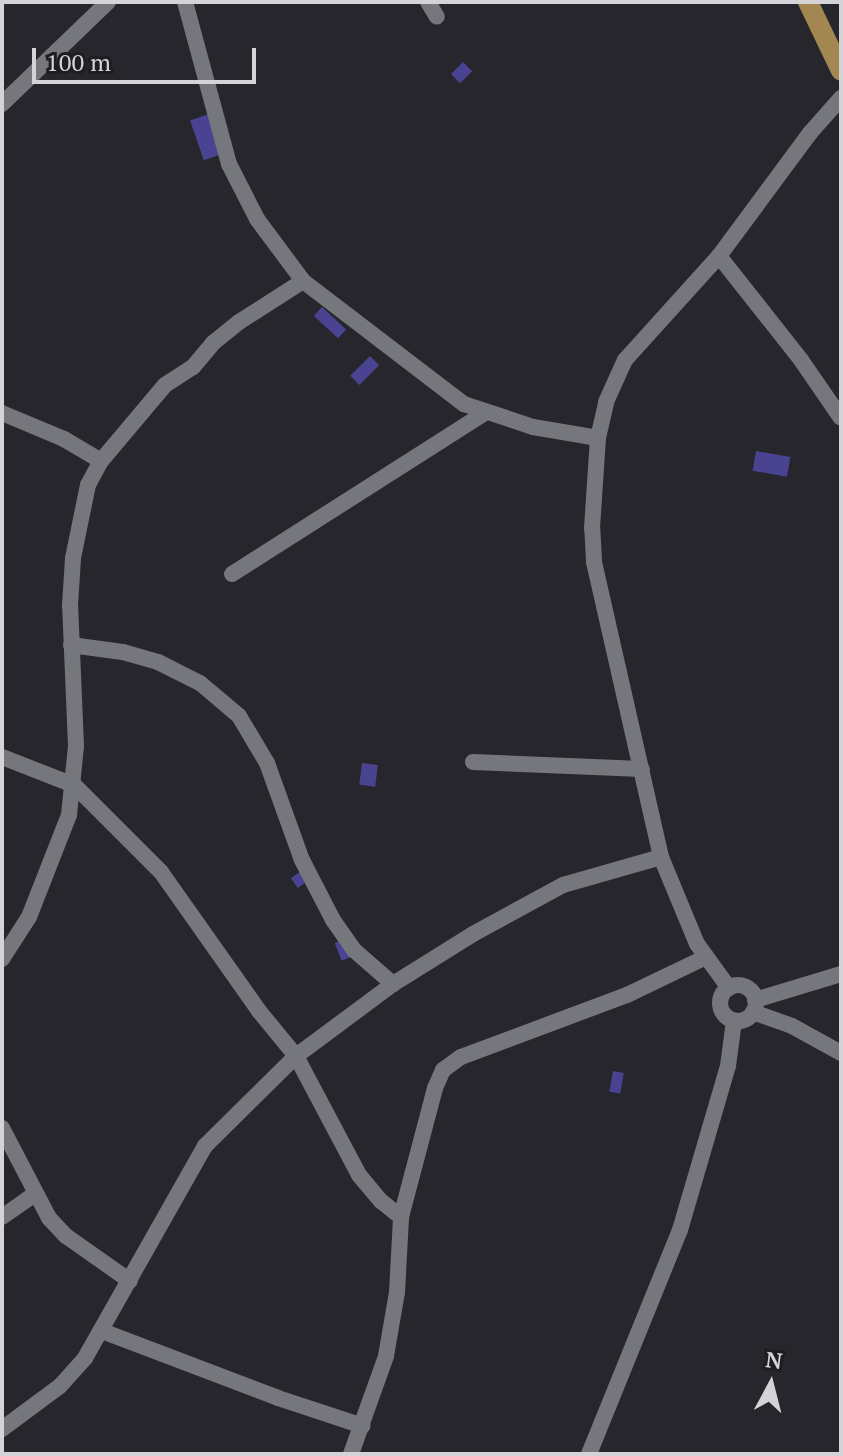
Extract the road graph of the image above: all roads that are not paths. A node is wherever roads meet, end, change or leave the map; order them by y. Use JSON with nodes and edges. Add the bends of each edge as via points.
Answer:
{"nodes":[{"id":1,"x":108,"y":2,"type":"edge"},
{"id":2,"x":185,"y":2,"type":"edge"},
{"id":3,"x":428,"y":2,"type":"edge"},
{"id":4,"x":808,"y":2,"type":"edge"},
{"id":5,"x":437,"y":17,"type":"dead end"},
{"id":6,"x":841,"y":71,"type":"edge"},
{"id":7,"x":841,"y":98,"type":"edge"},
{"id":8,"x":2,"y":104,"type":"edge"},
{"id":9,"x":719,"y":256,"type":"junction"},
{"id":10,"x":303,"y":281,"type":"junction"},
{"id":11,"x":486,"y":412,"type":"junction"},
{"id":12,"x":2,"y":413,"type":"edge"},
{"id":13,"x":841,"y":418,"type":"edge"},
{"id":14,"x":598,"y":438,"type":"junction"},
{"id":15,"x":101,"y":461,"type":"junction"},
{"id":16,"x":232,"y":574,"type":"dead end"},
{"id":17,"x":71,"y":645,"type":"junction"},
{"id":18,"x":2,"y":757,"type":"edge"},
{"id":19,"x":473,"y":762,"type":"dead end"},
{"id":20,"x":642,"y":769,"type":"junction"},
{"id":21,"x":74,"y":785,"type":"junction"},
{"id":22,"x":661,"y":857,"type":"junction"},
{"id":23,"x":706,"y":957,"type":"junction"},
{"id":24,"x":2,"y":959,"type":"edge"},
{"id":25,"x":841,"y":974,"type":"edge"},
{"id":26,"x":393,"y":984,"type":"junction"},
{"id":27,"x":729,"y":988,"type":"junction"},
{"id":28,"x":754,"y":1006,"type":"junction"},
{"id":29,"x":734,"y":1021,"type":"junction"},
{"id":30,"x":841,"y":1053,"type":"edge"},
{"id":31,"x":296,"y":1056,"type":"junction"},
{"id":32,"x":2,"y":1128,"type":"edge"},
{"id":33,"x":34,"y":1195,"type":"junction"},
{"id":34,"x":2,"y":1217,"type":"edge"},
{"id":35,"x":401,"y":1217,"type":"junction"},
{"id":36,"x":130,"y":1281,"type":"junction"},
{"id":37,"x":102,"y":1331,"type":"junction"},
{"id":38,"x":363,"y":1426,"type":"junction"},
{"id":39,"x":2,"y":1429,"type":"edge"},
{"id":40,"x":351,"y":1454,"type":"edge"},
{"id":41,"x":589,"y":1454,"type":"edge"}],
"edges":[{"from":1,"to":8,"type":"street"},
{"from":2,"to":10,"type":"street","via":[[229,164],[257,219]]},
{"from":3,"to":5,"type":"street"},
{"from":4,"to":6,"type":"main road"},
{"from":7,"to":9,"type":"street"},
{"from":9,"to":13,"type":"street"},
{"from":9,"to":14,"type":"street","via":[[625,360],[606,402]]},
{"from":10,"to":11,"type":"street","via":[[464,404]]},
{"from":10,"to":15,"type":"street","via":[[239,322],[193,367],[165,385]]},
{"from":11,"to":14,"type":"street","via":[[544,430]]},
{"from":11,"to":16,"type":"street"},
{"from":12,"to":15,"type":"street"},
{"from":14,"to":20,"type":"street","via":[[594,561]]},
{"from":15,"to":17,"type":"street","via":[[88,485],[73,558]]},
{"from":17,"to":21,"type":"street"},
{"from":17,"to":26,"type":"street","via":[[158,662],[200,683],[239,716],[267,763],[302,860],[333,920],[354,950]]},
{"from":18,"to":21,"type":"street"},
{"from":19,"to":20,"type":"street"},
{"from":20,"to":22,"type":"street"},
{"from":21,"to":24,"type":"street","via":[[69,815],[44,883]]},
{"from":21,"to":31,"type":"street","via":[[161,872]]},
{"from":22,"to":23,"type":"street"},
{"from":22,"to":26,"type":"street","via":[[563,885]]},
{"from":23,"to":27,"type":"street"},
{"from":23,"to":35,"type":"street","via":[[627,995],[461,1057],[443,1070]]},
{"from":25,"to":28,"type":"street"},
{"from":26,"to":31,"type":"street"},
{"from":27,"to":28,"type":"street","via":[[745,987]]},
{"from":27,"to":29,"type":"street","via":[[721,1010]]},
{"from":28,"to":29,"type":"street","via":[[741,1021]]},
{"from":28,"to":30,"type":"street"},
{"from":29,"to":41,"type":"street","via":[[728,1066],[680,1230]]},
{"from":31,"to":35,"type":"street","via":[[359,1175]]},
{"from":31,"to":36,"type":"street","via":[[205,1146]]},
{"from":32,"to":33,"type":"street"},
{"from":33,"to":34,"type":"street"},
{"from":33,"to":36,"type":"street","via":[[66,1236]]},
{"from":35,"to":38,"type":"street","via":[[397,1292],[386,1356]]},
{"from":36,"to":37,"type":"street"},
{"from":37,"to":38,"type":"street"},
{"from":37,"to":39,"type":"street","via":[[60,1386]]},
{"from":38,"to":40,"type":"street"}]}
